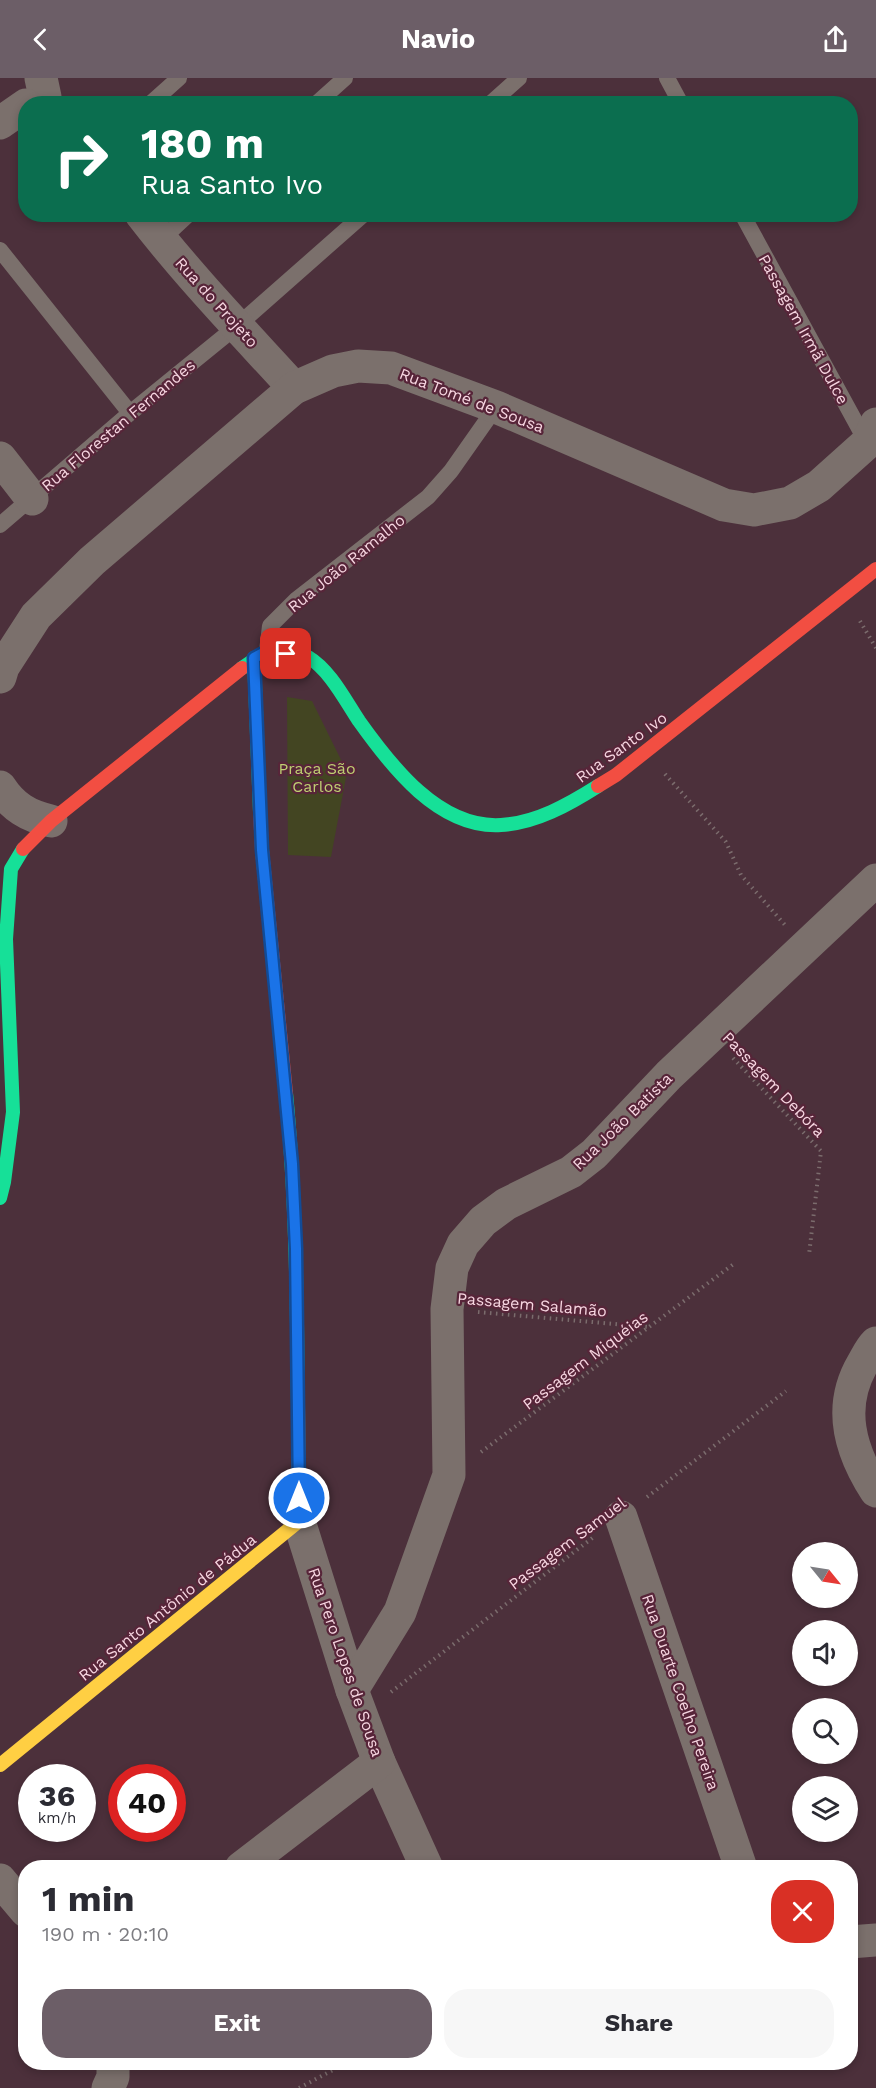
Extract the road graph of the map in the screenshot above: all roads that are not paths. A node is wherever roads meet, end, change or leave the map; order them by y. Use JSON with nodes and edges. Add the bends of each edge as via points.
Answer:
{"nodes":[{"id":1,"x":179,"y":78,"type":"edge"},
{"id":2,"x":345,"y":78,"type":"edge"},
{"id":3,"x":519,"y":78,"type":"edge"},
{"id":4,"x":667,"y":78,"type":"edge"},
{"id":5,"x":159,"y":96,"type":"edge"},
{"id":6,"x":325,"y":96,"type":"edge"},
{"id":7,"x":499,"y":96,"type":"edge"},
{"id":8,"x":677,"y":96,"type":"edge"},
{"id":9,"x":18,"y":111,"type":"edge"},
{"id":10,"x":0,"y":123,"type":"edge"},
{"id":11,"x":166,"y":222,"type":"edge"},
{"id":12,"x":355,"y":222,"type":"edge"},
{"id":13,"x":747,"y":222,"type":"edge"},
{"id":14,"x":151,"y":227,"type":"edge"},
{"id":15,"x":0,"y":250,"type":"edge"},
{"id":16,"x":237,"y":326,"type":"junction"},
{"id":17,"x":294,"y":388,"type":"junction"},
{"id":18,"x":496,"y":406,"type":"junction"},
{"id":19,"x":130,"y":412,"type":"junction"},
{"id":20,"x":872,"y":434,"type":"edge"},
{"id":21,"x":0,"y":458,"type":"edge"},
{"id":22,"x":32,"y":499,"type":"junction"},
{"id":23,"x":0,"y":525,"type":"edge"},
{"id":24,"x":876,"y":569,"type":"edge"},
{"id":25,"x":260,"y":655,"type":"junction"},
{"id":26,"x":0,"y":677,"type":"edge"},
{"id":27,"x":0,"y":787,"type":"edge"},
{"id":28,"x":51,"y":821,"type":"junction"},
{"id":29,"x":876,"y":880,"type":"edge"},
{"id":30,"x":3,"y":936,"type":"edge"},
{"id":31,"x":0,"y":1198,"type":"edge"},
{"id":32,"x":876,"y":1343,"type":"edge"},
{"id":33,"x":876,"y":1491,"type":"edge"},
{"id":34,"x":621,"y":1517,"type":"road end"},
{"id":35,"x":299,"y":1521,"type":"junction"},
{"id":36,"x":357,"y":1702,"type":"junction"},
{"id":37,"x":379,"y":1762,"type":"junction"},
{"id":38,"x":0,"y":1765,"type":"edge"},
{"id":39,"x":251,"y":1860,"type":"edge"},
{"id":40,"x":423,"y":1860,"type":"edge"},
{"id":41,"x":738,"y":1860,"type":"edge"},
{"id":42,"x":0,"y":1880,"type":"edge"},
{"id":43,"x":18,"y":1901,"type":"edge"},
{"id":44,"x":876,"y":1940,"type":"edge"},
{"id":45,"x":858,"y":1941,"type":"edge"},
{"id":46,"x":113,"y":2070,"type":"edge"},
{"id":47,"x":108,"y":2088,"type":"edge"}],
"edges":[{"from":1,"to":5,"type":"lane"},
{"from":2,"to":6,"type":"lane"},
{"from":3,"to":7,"type":"lane"},
{"from":4,"to":8,"type":"lane"},
{"from":9,"to":10,"type":"street"},
{"from":11,"to":14,"type":"lane"},
{"from":12,"to":16,"type":"lane","name":"Rua Florestan Fernandes"},
{"from":13,"to":20,"type":"lane","name":"Passagem Irmã Dulce"},
{"from":14,"to":16,"type":"street","name":"Rua do Projeto"},
{"from":15,"to":19,"type":"lane"},
{"from":16,"to":17,"type":"street","name":"Rua do Projeto"},
{"from":16,"to":19,"type":"lane","name":"Rua Florestan Fernandes"},
{"from":17,"to":18,"type":"street","name":"Rua Tomé de Sousa","via":[[333,370],[358,366],[391,368]]},
{"from":17,"to":26,"type":"street","name":"Rua Tomé de Sousa","via":[[92,561],[36,616]]},
{"from":18,"to":20,"type":"street","name":"Rua Tomé de Sousa","via":[[724,505],[754,510],[790,503],[819,486]]},
{"from":18,"to":25,"type":"lane","name":"Rua João Ramalho","via":[[428,497],[297,599],[270,626]]},
{"from":19,"to":22,"type":"lane","name":"Rua Florestan Fernandes"},
{"from":21,"to":22,"type":"street"},
{"from":22,"to":23,"type":"lane","name":"Rua Florestan Fernandes"},
{"from":24,"to":25,"type":"street","name":"Rua Santo Ivo","via":[[616,775],[539,817],[500,825],[469,821],[439,807],[416,790],[369,735],[323,669],[306,656]]},
{"from":25,"to":28,"type":"street"},
{"from":25,"to":35,"type":"street","via":[[262,850],[291,1143],[296,1237]]},
{"from":27,"to":28,"type":"street","via":[[25,813]]},
{"from":28,"to":30,"type":"street","via":[[25,846],[11,869]]},
{"from":29,"to":36,"type":"street","name":"Rua João Batista","via":[[586,1160],[571,1172],[506,1204],[483,1221],[463,1244],[452,1268],[447,1309],[449,1475],[400,1612]]},
{"from":30,"to":31,"type":"street","via":[[13,1112]]},
{"from":32,"to":33,"type":"street","via":[[854,1378],[847,1405],[851,1438]]},
{"from":34,"to":41,"type":"street","name":"Rua Duarte Coelho Pereira"},
{"from":35,"to":36,"type":"street","name":"Rua Pero Lopes de Sousa"},
{"from":35,"to":38,"type":"street","name":"Rua Santo Antônio de Pádua"},
{"from":36,"to":37,"type":"street","name":"Rua Pero Lopes de Sousa"},
{"from":37,"to":39,"type":"street"},
{"from":37,"to":40,"type":"street","name":"Rua Pero Lopes de Sousa"},
{"from":42,"to":43,"type":"street"},
{"from":44,"to":45,"type":"street"},
{"from":46,"to":47,"type":"street"}]}
